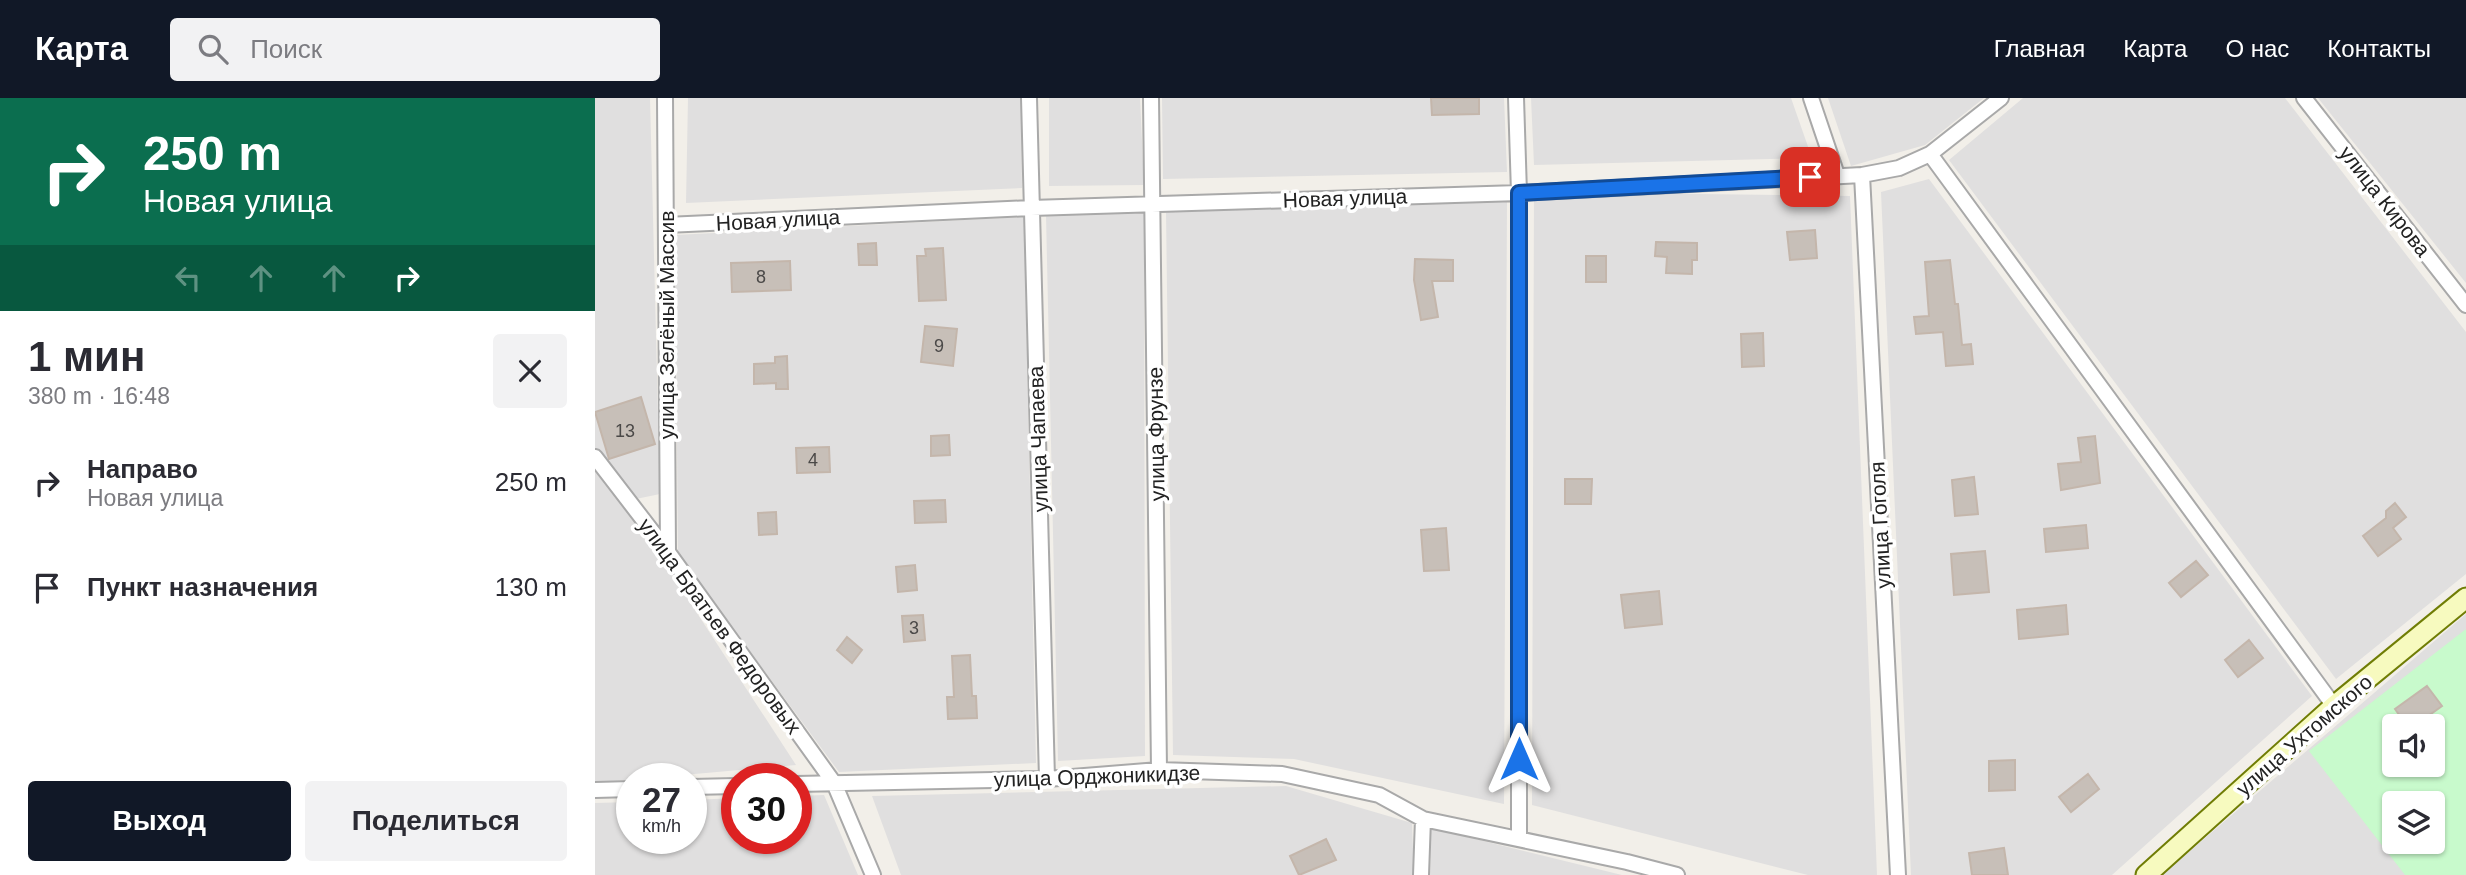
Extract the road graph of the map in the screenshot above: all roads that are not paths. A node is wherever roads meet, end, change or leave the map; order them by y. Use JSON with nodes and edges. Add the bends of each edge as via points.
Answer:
{"nodes":[{"id":1,"x":665,"y":98,"type":"edge"},
{"id":2,"x":1029,"y":98,"type":"edge"},
{"id":3,"x":1151,"y":98,"type":"edge"},
{"id":4,"x":1516,"y":98,"type":"edge"},
{"id":5,"x":1811,"y":98,"type":"edge"},
{"id":6,"x":2001,"y":98,"type":"edge"},
{"id":7,"x":2304,"y":98,"type":"edge"},
{"id":8,"x":1930,"y":155,"type":"junction"},
{"id":9,"x":1837,"y":175,"type":"junction"},
{"id":10,"x":1862,"y":175,"type":"junction"},
{"id":11,"x":1519,"y":193,"type":"junction"},
{"id":12,"x":1154,"y":204,"type":"junction"},
{"id":13,"x":1031,"y":208,"type":"junction"},
{"id":14,"x":666,"y":225,"type":"junction"},
{"id":15,"x":2466,"y":305,"type":"edge"},
{"id":16,"x":595,"y":457,"type":"edge"},
{"id":17,"x":668,"y":552,"type":"junction"},
{"id":18,"x":2466,"y":598,"type":"edge"},
{"id":19,"x":2334,"y":706,"type":"junction"},
{"id":20,"x":1159,"y":770,"type":"junction"},
{"id":21,"x":1047,"y":779,"type":"junction"},
{"id":22,"x":834,"y":783,"type":"junction"},
{"id":23,"x":812,"y":784,"type":"edge"},
{"id":24,"x":616,"y":789,"type":"edge"},
{"id":25,"x":595,"y":790,"type":"edge"},
{"id":26,"x":1423,"y":819,"type":"junction"},
{"id":27,"x":1519,"y":839,"type":"junction"},
{"id":28,"x":873,"y":875,"type":"edge"},
{"id":29,"x":1421,"y":875,"type":"edge"},
{"id":30,"x":1677,"y":875,"type":"edge"},
{"id":31,"x":1898,"y":875,"type":"edge"},
{"id":32,"x":2146,"y":875,"type":"edge"}],
"edges":[{"from":1,"to":14,"type":"street","name":"улица Зелёный Массив"},
{"from":2,"to":13,"type":"street","name":"улица Чапаева"},
{"from":3,"to":12,"type":"street","name":"улица Фрунзе"},
{"from":4,"to":11,"type":"street"},
{"from":5,"to":9,"type":"street"},
{"from":6,"to":8,"type":"street","name":"Новая улица"},
{"from":7,"to":15,"type":"street","name":"улица Кирова"},
{"from":8,"to":10,"type":"street","name":"Новая улица","via":[[1899,168]]},
{"from":8,"to":19,"type":"street"},
{"from":9,"to":10,"type":"street","name":"Новая улица"},
{"from":9,"to":11,"type":"street","name":"Новая улица"},
{"from":10,"to":31,"type":"street","name":"улица Гоголя"},
{"from":11,"to":12,"type":"street","name":"Новая улица"},
{"from":11,"to":27,"type":"street"},
{"from":12,"to":13,"type":"street","name":"Новая улица"},
{"from":12,"to":20,"type":"street","name":"улица Фрунзе"},
{"from":13,"to":14,"type":"street","name":"Новая улица"},
{"from":13,"to":21,"type":"street","name":"улица Чапаева"},
{"from":14,"to":17,"type":"street","name":"улица Зелёный Массив"},
{"from":16,"to":17,"type":"street","name":"улица Братьев Федоровых"},
{"from":17,"to":22,"type":"street","name":"улица Братьев Федоровых"},
{"from":18,"to":19,"type":"main road","name":"улица Ухтомского"},
{"from":19,"to":32,"type":"main road","name":"улица Ухтомского"},
{"from":20,"to":21,"type":"street","name":"улица Орджоникидзе"},
{"from":20,"to":26,"type":"street","name":"улица Орджоникидзе","via":[[1282,775],[1379,795]]},
{"from":21,"to":22,"type":"street","name":"улица Орджоникидзе"},
{"from":22,"to":23,"type":"street","name":"улица Орджоникидзе"},
{"from":22,"to":28,"type":"street","name":"улица Братьев Федоровых"},
{"from":24,"to":25,"type":"street"},
{"from":26,"to":27,"type":"street","name":"улица Орджоникидзе"},
{"from":26,"to":29,"type":"street"},
{"from":27,"to":30,"type":"street","name":"улица Орджоникидзе"}]}
